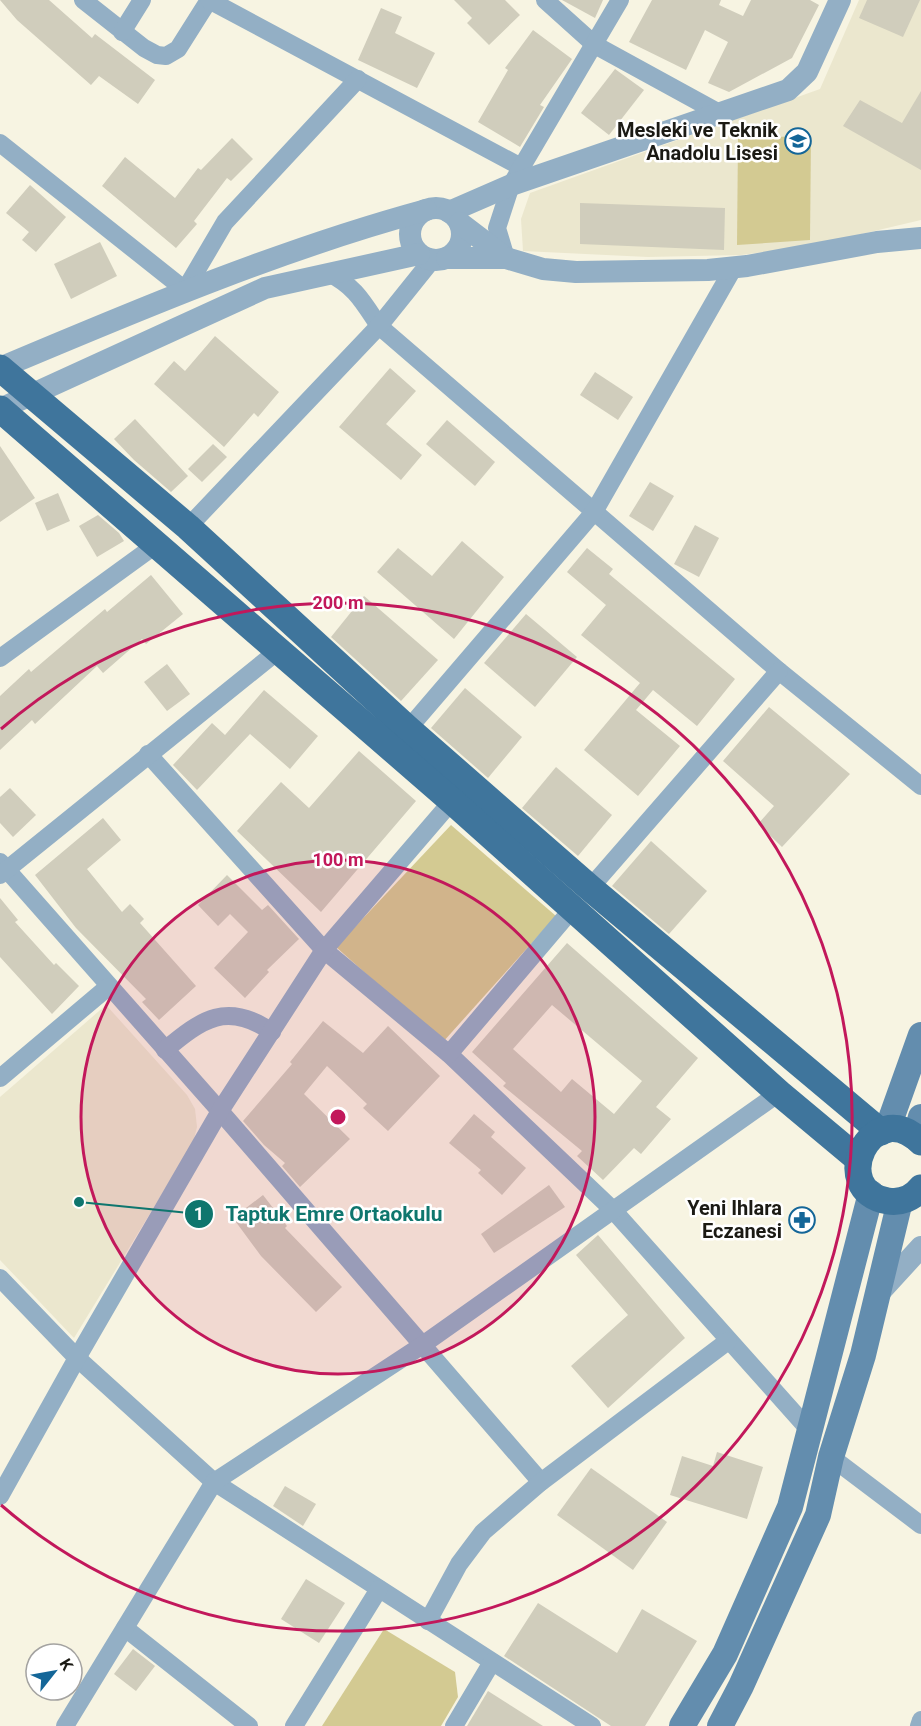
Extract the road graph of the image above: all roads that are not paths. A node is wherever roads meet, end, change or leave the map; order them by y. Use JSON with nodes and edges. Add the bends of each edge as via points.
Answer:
{"nodes":[{"id":1,"x":83,"y":0,"type":"edge"},
{"id":2,"x":142,"y":0,"type":"edge"},
{"id":3,"x":209,"y":0,"type":"edge"},
{"id":4,"x":544,"y":0,"type":"edge"},
{"id":5,"x":620,"y":0,"type":"edge"},
{"id":6,"x":840,"y":0,"type":"edge"},
{"id":7,"x":122,"y":32,"type":"junction"},
{"id":8,"x":595,"y":45,"type":"junction"},
{"id":9,"x":358,"y":79,"type":"junction"},
{"id":10,"x":721,"y":114,"type":"junction"},
{"id":11,"x":0,"y":143,"type":"edge"},
{"id":12,"x":516,"y":176,"type":"junction"},
{"id":13,"x":426,"y":210,"type":"junction"},
{"id":14,"x":454,"y":217,"type":"junction"},
{"id":15,"x":921,"y":238,"type":"edge"},
{"id":16,"x":433,"y":257,"type":"junction"},
{"id":17,"x":507,"y":258,"type":"junction"},
{"id":18,"x":734,"y":267,"type":"junction"},
{"id":19,"x":328,"y":273,"type":"junction"},
{"id":20,"x":185,"y":290,"type":"junction"},
{"id":21,"x":379,"y":326,"type":"junction"},
{"id":22,"x":0,"y":368,"type":"edge"},
{"id":23,"x":31,"y":395,"type":"junction"},
{"id":24,"x":0,"y":409,"type":"edge"},
{"id":25,"x":594,"y":512,"type":"junction"},
{"id":26,"x":188,"y":527,"type":"junction"},
{"id":27,"x":156,"y":544,"type":"junction"},
{"id":28,"x":279,"y":650,"type":"junction"},
{"id":29,"x":0,"y":657,"type":"edge"},
{"id":30,"x":779,"y":671,"type":"junction"},
{"id":31,"x":400,"y":739,"type":"junction"},
{"id":32,"x":148,"y":754,"type":"junction"},
{"id":33,"x":921,"y":786,"type":"edge"},
{"id":34,"x":452,"y":801,"type":"junction"},
{"id":35,"x":2,"y":869,"type":"edge"},
{"id":36,"x":582,"y":898,"type":"junction"},
{"id":37,"x":324,"y":950,"type":"junction"},
{"id":38,"x":108,"y":987,"type":"junction"},
{"id":39,"x":272,"y":1032,"type":"junction"},
{"id":40,"x":921,"y":1035,"type":"edge"},
{"id":41,"x":165,"y":1050,"type":"junction"},
{"id":42,"x":449,"y":1054,"type":"junction"},
{"id":43,"x":0,"y":1078,"type":"edge"},
{"id":44,"x":779,"y":1093,"type":"junction"},
{"id":45,"x":220,"y":1111,"type":"junction"},
{"id":46,"x":884,"y":1131,"type":"junction"},
{"id":47,"x":919,"y":1132,"type":"edge"},
{"id":48,"x":858,"y":1159,"type":"junction"},
{"id":49,"x":871,"y":1193,"type":"junction"},
{"id":50,"x":912,"y":1200,"type":"edge"},
{"id":51,"x":613,"y":1210,"type":"junction"},
{"id":52,"x":921,"y":1247,"type":"edge"},
{"id":53,"x":0,"y":1278,"type":"edge"},
{"id":54,"x":877,"y":1295,"type":"junction"},
{"id":55,"x":728,"y":1341,"type":"junction"},
{"id":56,"x":421,"y":1346,"type":"junction"},
{"id":57,"x":76,"y":1358,"type":"junction"},
{"id":58,"x":812,"y":1432,"type":"junction"},
{"id":59,"x":831,"y":1457,"type":"junction"},
{"id":60,"x":214,"y":1482,"type":"junction"},
{"id":61,"x":541,"y":1482,"type":"junction"},
{"id":62,"x":0,"y":1497,"type":"edge"},
{"id":63,"x":921,"y":1525,"type":"edge"},
{"id":64,"x":379,"y":1589,"type":"junction"},
{"id":65,"x":428,"y":1621,"type":"junction"},
{"id":66,"x":125,"y":1628,"type":"junction"},
{"id":67,"x":492,"y":1662,"type":"junction"},
{"id":68,"x":921,"y":1720,"type":"edge"},
{"id":69,"x":65,"y":1726,"type":"edge"},
{"id":70,"x":249,"y":1726,"type":"edge"},
{"id":71,"x":294,"y":1726,"type":"edge"},
{"id":72,"x":454,"y":1726,"type":"edge"},
{"id":73,"x":592,"y":1726,"type":"edge"},
{"id":74,"x":682,"y":1726,"type":"edge"},
{"id":75,"x":720,"y":1726,"type":"edge"},
{"id":76,"x":919,"y":1726,"type":"edge"}],
"edges":[{"from":1,"to":7,"type":"street"},
{"from":2,"to":7,"type":"street"},
{"from":3,"to":7,"type":"street","via":[[178,49],[166,56],[157,55]]},
{"from":3,"to":9,"type":"street"},
{"from":4,"to":8,"type":"street"},
{"from":5,"to":8,"type":"street"},
{"from":6,"to":10,"type":"street","via":[[807,72],[788,90]]},
{"from":8,"to":10,"type":"street"},
{"from":8,"to":12,"type":"street"},
{"from":9,"to":12,"type":"street"},
{"from":9,"to":20,"type":"street","via":[[225,222]]},
{"from":10,"to":12,"type":"street"},
{"from":11,"to":20,"type":"street"},
{"from":12,"to":14,"type":"street"},
{"from":12,"to":17,"type":"street","via":[[497,228]]},
{"from":13,"to":14,"type":"street","via":[[439,208]]},
{"from":13,"to":16,"type":"street","via":[[413,221],[410,233],[413,247]]},
{"from":13,"to":20,"type":"street","via":[[350,231]]},
{"from":14,"to":16,"type":"street","via":[[461,242],[456,251]]},
{"from":14,"to":17,"type":"street"},
{"from":15,"to":18,"type":"street"},
{"from":16,"to":17,"type":"street"},
{"from":16,"to":19,"type":"street"},
{"from":16,"to":21,"type":"street"},
{"from":17,"to":18,"type":"street","via":[[576,272]]},
{"from":18,"to":25,"type":"street"},
{"from":19,"to":21,"type":"street","via":[[355,291]]},
{"from":19,"to":23,"type":"street","via":[[265,288]]},
{"from":20,"to":22,"type":"street"},
{"from":21,"to":25,"type":"street"},
{"from":21,"to":26,"type":"street"},
{"from":22,"to":23,"type":"main road"},
{"from":23,"to":24,"type":"street"},
{"from":23,"to":26,"type":"main road"},
{"from":24,"to":27,"type":"main road"},
{"from":25,"to":30,"type":"street"},
{"from":25,"to":31,"type":"street"},
{"from":26,"to":31,"type":"main road"},
{"from":27,"to":28,"type":"main road"},
{"from":27,"to":29,"type":"street"},
{"from":28,"to":31,"type":"main road"},
{"from":28,"to":32,"type":"street"},
{"from":30,"to":33,"type":"street"},
{"from":30,"to":36,"type":"street"},
{"from":31,"to":34,"type":"main road"},
{"from":31,"to":36,"type":"main road"},
{"from":32,"to":35,"type":"street"},
{"from":32,"to":37,"type":"street"},
{"from":34,"to":36,"type":"main road"},
{"from":34,"to":37,"type":"street"},
{"from":35,"to":38,"type":"street"},
{"from":36,"to":42,"type":"street"},
{"from":36,"to":44,"type":"main road"},
{"from":36,"to":46,"type":"main road"},
{"from":37,"to":39,"type":"street"},
{"from":37,"to":42,"type":"street"},
{"from":38,"to":41,"type":"street"},
{"from":38,"to":43,"type":"street"},
{"from":39,"to":41,"type":"street","via":[[252,1018],[208,1018]]},
{"from":39,"to":45,"type":"street"},
{"from":40,"to":46,"type":"main road"},
{"from":41,"to":45,"type":"street"},
{"from":42,"to":51,"type":"street"},
{"from":44,"to":48,"type":"main road"},
{"from":44,"to":51,"type":"street"},
{"from":45,"to":56,"type":"street"},
{"from":45,"to":57,"type":"street"},
{"from":46,"to":47,"type":"main road"},
{"from":46,"to":48,"type":"main road","via":[[866,1141]]},
{"from":48,"to":49,"type":"main road","via":[[859,1176]]},
{"from":49,"to":50,"type":"main road","via":[[885,1201]]},
{"from":49,"to":58,"type":"main road"},
{"from":50,"to":54,"type":"main road"},
{"from":51,"to":55,"type":"street"},
{"from":51,"to":56,"type":"street"},
{"from":52,"to":54,"type":"street"},
{"from":53,"to":57,"type":"street"},
{"from":54,"to":59,"type":"main road"},
{"from":55,"to":58,"type":"street"},
{"from":55,"to":61,"type":"street"},
{"from":56,"to":60,"type":"street"},
{"from":56,"to":61,"type":"street"},
{"from":57,"to":60,"type":"street"},
{"from":57,"to":62,"type":"street"},
{"from":58,"to":74,"type":"main road","via":[[790,1507],[725,1654]]},
{"from":59,"to":63,"type":"street"},
{"from":59,"to":75,"type":"main road","via":[[818,1515]]},
{"from":60,"to":64,"type":"street"},
{"from":60,"to":66,"type":"street"},
{"from":61,"to":65,"type":"street","via":[[483,1532],[459,1564]]},
{"from":64,"to":65,"type":"street"},
{"from":64,"to":71,"type":"street"},
{"from":65,"to":67,"type":"street"},
{"from":66,"to":69,"type":"street"},
{"from":66,"to":70,"type":"street"},
{"from":67,"to":72,"type":"street"},
{"from":67,"to":73,"type":"street"},
{"from":68,"to":76,"type":"street"}]}
